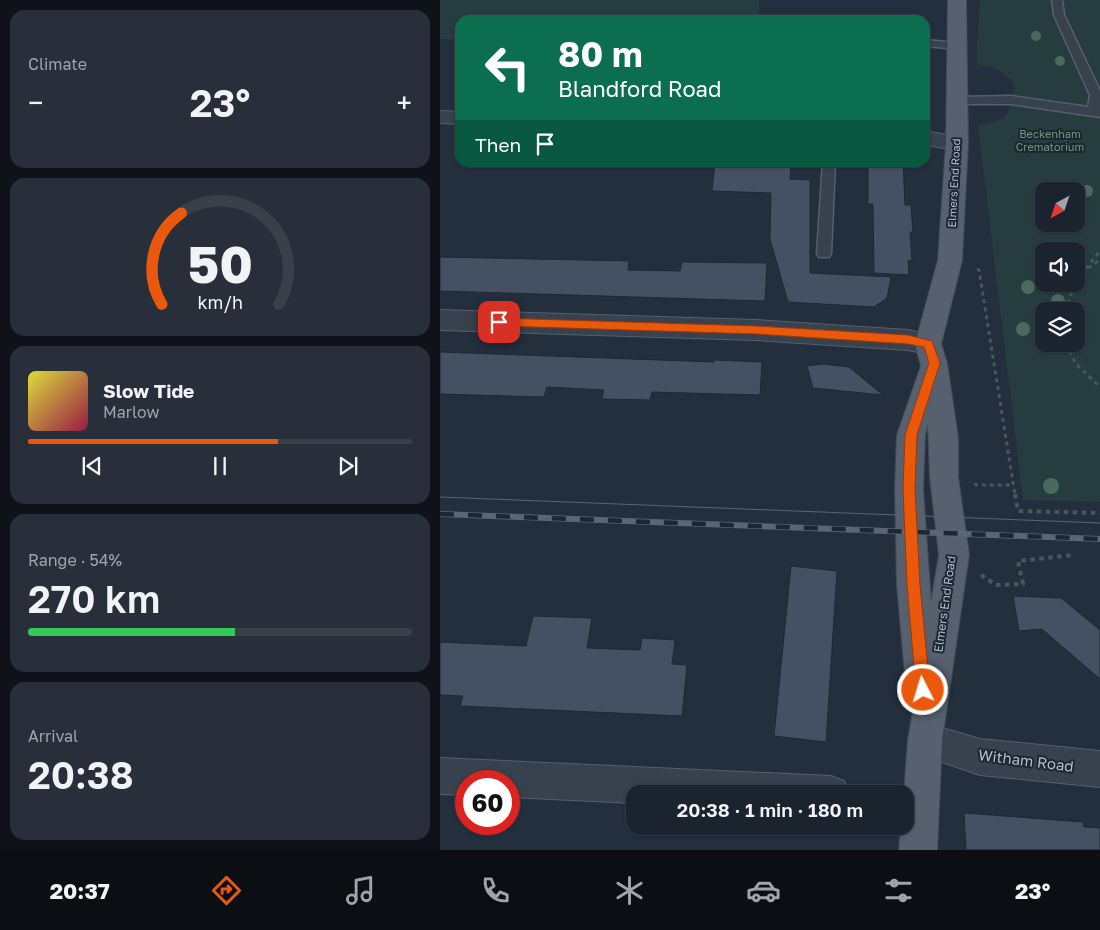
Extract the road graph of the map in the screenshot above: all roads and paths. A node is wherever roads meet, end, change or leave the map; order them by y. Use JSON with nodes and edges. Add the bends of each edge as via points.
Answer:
{"nodes":[{"id":1,"x":957,"y":0,"type":"edge"},
{"id":2,"x":1057,"y":0,"type":"edge"},
{"id":3,"x":930,"y":43,"type":"edge"},
{"id":4,"x":958,"y":46,"type":"junction"},
{"id":5,"x":957,"y":101,"type":"junction"},
{"id":6,"x":1096,"y":113,"type":"edge"},
{"id":7,"x":440,"y":118,"type":"edge"},
{"id":8,"x":455,"y":118,"type":"edge"},
{"id":9,"x":930,"y":139,"type":"edge"},
{"id":10,"x":957,"y":143,"type":"junction"},
{"id":11,"x":829,"y":167,"type":"edge"},
{"id":12,"x":1100,"y":251,"type":"edge"},
{"id":13,"x":824,"y":253,"type":"dead end"},
{"id":14,"x":1100,"y":260,"type":"edge"},
{"id":15,"x":1086,"y":269,"type":"joint"},
{"id":16,"x":978,"y":270,"type":"dead end"},
{"id":17,"x":440,"y":320,"type":"edge"},
{"id":18,"x":1070,"y":352,"type":"edge"},
{"id":19,"x":931,"y":353,"type":"junction"},
{"id":20,"x":1100,"y":387,"type":"edge"},
{"id":21,"x":1100,"y":513,"type":"edge"},
{"id":22,"x":954,"y":555,"type":"junction"},
{"id":23,"x":1074,"y":555,"type":"dead end"},
{"id":24,"x":926,"y":733,"type":"junction"},
{"id":25,"x":1100,"y":769,"type":"edge"},
{"id":26,"x":440,"y":776,"type":"edge"},
{"id":27,"x":636,"y":785,"type":"edge"},
{"id":28,"x":914,"y":790,"type":"edge"},
{"id":29,"x":914,"y":816,"type":"edge"},
{"id":30,"x":918,"y":850,"type":"edge"}],
"edges":[{"from":1,"to":4,"type":"main road","name":"Elmers End Road"},
{"from":2,"to":6,"type":"lane","via":[[1059,15],[1096,95]]},
{"from":3,"to":4,"type":"lane"},
{"from":4,"to":5,"type":"main road","name":"Elmers End Road"},
{"from":5,"to":6,"type":"lane","via":[[1012,100]]},
{"from":5,"to":10,"type":"main road","name":"Elmers End Road"},
{"from":7,"to":8,"type":"street"},
{"from":9,"to":10,"type":"street"},
{"from":10,"to":19,"type":"main road","name":"Elmers End Road","via":[[950,260]]},
{"from":11,"to":13,"type":"lane"},
{"from":12,"to":15,"type":"path"},
{"from":14,"to":15,"type":"path"},
{"from":16,"to":21,"type":"path","via":[[1018,511]]},
{"from":17,"to":19,"type":"street","via":[[756,330],[908,340]]},
{"from":18,"to":20,"type":"path","via":[[1076,364]]},
{"from":19,"to":22,"type":"main road","name":"Elmers End Road","via":[[944,438],[944,477]]},
{"from":19,"to":24,"type":"main road","name":"Elmers End Road","via":[[911,435],[909,488],[913,585]]},
{"from":22,"to":23,"type":"path","via":[[996,585],[1022,584],[1018,561]]},
{"from":22,"to":24,"type":"main road","name":"Elmers End Road"},
{"from":24,"to":25,"type":"street","name":"Witham Road","via":[[980,757]]},
{"from":24,"to":28,"type":"main road","name":"Elmers End Road"},
{"from":26,"to":27,"type":"street"},
{"from":29,"to":30,"type":"main road","name":"Elmers End Road"}]}
